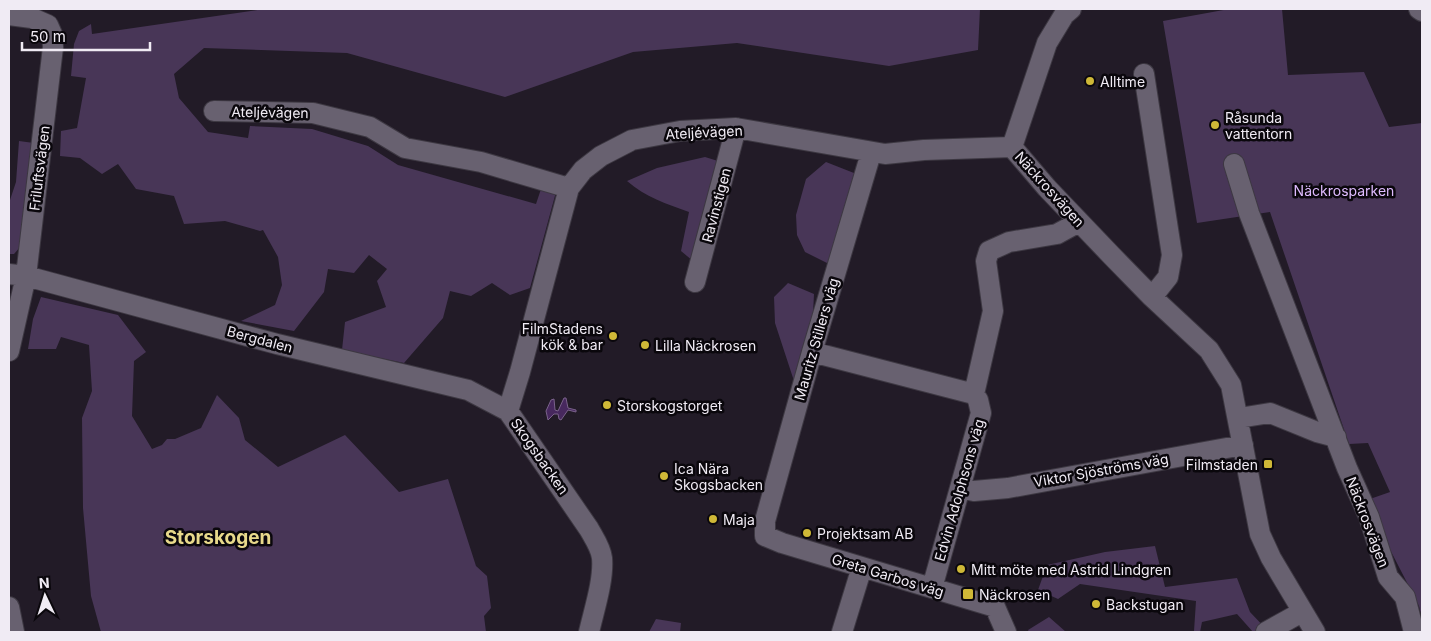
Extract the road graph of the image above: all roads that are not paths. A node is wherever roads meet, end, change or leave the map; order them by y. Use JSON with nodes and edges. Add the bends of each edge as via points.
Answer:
{"nodes":[{"id":1,"x":1071,"y":9,"type":"edge"},
{"id":2,"x":1419,"y":9,"type":"edge"},
{"id":3,"x":1422,"y":11,"type":"edge"},
{"id":4,"x":9,"y":15,"type":"edge"},
{"id":5,"x":1144,"y":74,"type":"dead end"},
{"id":6,"x":214,"y":111,"type":"dead end"},
{"id":7,"x":736,"y":128,"type":"junction"},
{"id":8,"x":1012,"y":147,"type":"junction"},
{"id":9,"x":871,"y":153,"type":"junction"},
{"id":10,"x":1234,"y":164,"type":"dead end"},
{"id":11,"x":569,"y":188,"type":"junction"},
{"id":12,"x":1079,"y":222,"type":"junction"},
{"id":13,"x":17,"y":275,"type":"edge"},
{"id":14,"x":695,"y":282,"type":"dead end"},
{"id":15,"x":1152,"y":297,"type":"junction"},
{"id":16,"x":9,"y":351,"type":"edge"},
{"id":17,"x":812,"y":352,"type":"junction"},
{"id":18,"x":974,"y":394,"type":"junction"},
{"id":19,"x":508,"y":411,"type":"junction"},
{"id":20,"x":1239,"y":418,"type":"junction"},
{"id":21,"x":1336,"y":436,"type":"junction"},
{"id":22,"x":1243,"y":445,"type":"junction"},
{"id":23,"x":960,"y":488,"type":"junction"},
{"id":24,"x":764,"y":526,"type":"joint"},
{"id":25,"x":862,"y":567,"type":"junction"},
{"id":26,"x":932,"y":588,"type":"junction"},
{"id":27,"x":9,"y":607,"type":"edge"},
{"id":28,"x":1302,"y":612,"type":"junction"},
{"id":29,"x":14,"y":632,"type":"edge"},
{"id":30,"x":588,"y":632,"type":"edge"},
{"id":31,"x":842,"y":632,"type":"edge"},
{"id":32,"x":1006,"y":632,"type":"edge"},
{"id":33,"x":1266,"y":632,"type":"edge"},
{"id":34,"x":1315,"y":632,"type":"edge"},
{"id":35,"x":1414,"y":632,"type":"edge"}],
"edges":[{"from":1,"to":8,"type":"street","name":"Näckrosvägen","via":[[1047,43]]},
{"from":2,"to":3,"type":"street"},
{"from":4,"to":13,"type":"street","name":"Friluftsvägen","via":[[32,18],[48,25],[53,47]]},
{"from":5,"to":15,"type":"street","via":[[1172,255],[1168,277]]},
{"from":6,"to":11,"type":"street","name":"Ateljévägen","via":[[313,113],[370,127],[406,148],[481,162]]},
{"from":7,"to":9,"type":"street","name":"Ateljévägen"},
{"from":7,"to":11,"type":"street","name":"Ateljévägen","via":[[680,130],[632,140],[601,156],[583,170]]},
{"from":7,"to":14,"type":"street","name":"Ravinstigen"},
{"from":8,"to":9,"type":"street","name":"Ateljévägen"},
{"from":8,"to":12,"type":"street","name":"Näckrosvägen"},
{"from":9,"to":17,"type":"street","name":"Mauritz Stillers väg"},
{"from":10,"to":21,"type":"street","name":"Näckrosvägen","via":[[1249,213]]},
{"from":11,"to":19,"type":"street","name":"Skogsbacken"},
{"from":12,"to":15,"type":"street","name":"Näckrosvägen"},
{"from":12,"to":18,"type":"street","name":"Edvin Adolphsons väg","via":[[1056,234],[1009,242],[989,252],[986,261],[993,311]]},
{"from":13,"to":16,"type":"street","name":"Friluftsvägen"},
{"from":13,"to":19,"type":"street","name":"Bergdalen","via":[[277,344],[468,390]]},
{"from":15,"to":20,"type":"street","name":"Näckrosvägen","via":[[1215,358],[1231,385]]},
{"from":17,"to":18,"type":"street"},
{"from":17,"to":24,"type":"street","name":"Mauritz Stillers väg"},
{"from":18,"to":23,"type":"street","name":"Edvin Adolphsons väg","via":[[981,413]]},
{"from":19,"to":30,"type":"street","name":"Skogsbacken","via":[[590,529],[599,548],[602,558],[600,583]]},
{"from":20,"to":21,"type":"street","via":[[1270,413]]},
{"from":20,"to":22,"type":"street","name":"Näckrosvägen"},
{"from":21,"to":35,"type":"street","name":"Näckrosvägen","via":[[1369,517],[1388,576],[1405,597]]},
{"from":22,"to":23,"type":"street","name":"Viktor Sjöströms väg","via":[[1008,488],[974,491]]},
{"from":22,"to":28,"type":"street","name":"Näckrosvägen","via":[[1260,534]]},
{"from":23,"to":26,"type":"street","name":"Edvin Adolphsons väg"},
{"from":24,"to":25,"type":"street","name":"Greta Garbos väg","via":[[765,536],[770,539]]},
{"from":25,"to":26,"type":"street","name":"Greta Garbos väg"},
{"from":25,"to":31,"type":"street"},
{"from":26,"to":32,"type":"street","name":"Greta Garbos väg","via":[[996,607]]},
{"from":27,"to":29,"type":"street"},
{"from":28,"to":33,"type":"street"},
{"from":28,"to":34,"type":"street","name":"Näckrosvägen"}]}
